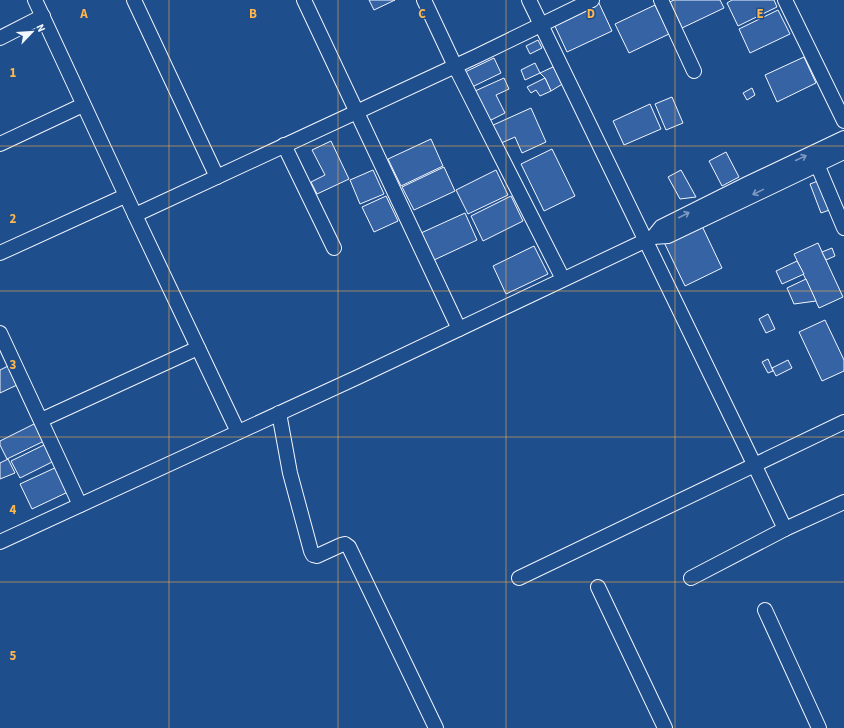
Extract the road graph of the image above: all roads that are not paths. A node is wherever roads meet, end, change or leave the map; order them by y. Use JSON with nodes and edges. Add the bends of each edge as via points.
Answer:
{"nodes":[{"id":1,"x":35,"y":0,"type":"edge"},
{"id":2,"x":134,"y":0,"type":"edge"},
{"id":3,"x":304,"y":0,"type":"edge"},
{"id":4,"x":424,"y":0,"type":"edge"},
{"id":5,"x":529,"y":0,"type":"edge"},
{"id":6,"x":592,"y":0,"type":"edge"},
{"id":7,"x":661,"y":0,"type":"edge"},
{"id":8,"x":785,"y":0,"type":"edge"},
{"id":9,"x":43,"y":16,"type":"junction"},
{"id":10,"x":541,"y":25,"type":"junction"},
{"id":11,"x":0,"y":38,"type":"edge"},
{"id":12,"x":455,"y":66,"type":"junction"},
{"id":13,"x":694,"y":71,"type":"dead end"},
{"id":14,"x":83,"y":105,"type":"junction"},
{"id":15,"x":357,"y":112,"type":"junction"},
{"id":16,"x":844,"y":120,"type":"edge"},
{"id":17,"x":844,"y":138,"type":"edge"},
{"id":18,"x":0,"y":144,"type":"edge"},
{"id":19,"x":284,"y":146,"type":"junction"},
{"id":20,"x":844,"y":152,"type":"edge"},
{"id":21,"x":817,"y":164,"type":"junction"},
{"id":22,"x":217,"y":177,"type":"junction"},
{"id":23,"x":126,"y":196,"type":"junction"},
{"id":24,"x":135,"y":215,"type":"junction"},
{"id":25,"x":844,"y":228,"type":"edge"},
{"id":26,"x":649,"y":239,"type":"junction"},
{"id":27,"x":334,"y":248,"type":"dead end"},
{"id":28,"x":0,"y":253,"type":"edge"},
{"id":29,"x":563,"y":279,"type":"junction"},
{"id":30,"x":459,"y":329,"type":"junction"},
{"id":31,"x":0,"y":333,"type":"edge"},
{"id":32,"x":198,"y":348,"type":"junction"},
{"id":33,"x":279,"y":413,"type":"junction"},
{"id":34,"x":41,"y":420,"type":"junction"},
{"id":35,"x":844,"y":422,"type":"edge"},
{"id":36,"x":238,"y":432,"type":"junction"},
{"id":37,"x":754,"y":464,"type":"junction"},
{"id":38,"x":844,"y":502,"type":"edge"},
{"id":39,"x":80,"y":505,"type":"junction"},
{"id":40,"x":785,"y":529,"type":"junction"},
{"id":41,"x":0,"y":542,"type":"edge"},
{"id":42,"x":519,"y":578,"type":"dead end"},
{"id":43,"x":691,"y":578,"type":"dead end"},
{"id":44,"x":598,"y":587,"type":"dead end"},
{"id":45,"x":765,"y":610,"type":"dead end"},
{"id":46,"x":436,"y":728,"type":"edge"},
{"id":47,"x":665,"y":728,"type":"edge"},
{"id":48,"x":819,"y":728,"type":"edge"}],
"edges":[{"from":1,"to":9,"type":"street"},
{"from":2,"to":22,"type":"street"},
{"from":3,"to":15,"type":"street"},
{"from":4,"to":12,"type":"street"},
{"from":5,"to":10,"type":"street"},
{"from":6,"to":10,"type":"street"},
{"from":7,"to":13,"type":"street"},
{"from":8,"to":16,"type":"street"},
{"from":9,"to":11,"type":"street"},
{"from":9,"to":14,"type":"street"},
{"from":10,"to":12,"type":"street"},
{"from":10,"to":26,"type":"street"},
{"from":12,"to":15,"type":"street"},
{"from":12,"to":29,"type":"street"},
{"from":14,"to":18,"type":"street"},
{"from":14,"to":23,"type":"street"},
{"from":15,"to":19,"type":"street"},
{"from":15,"to":30,"type":"street"},
{"from":26,"to":17,"type":"street","one_way":true,"via":[[661,227]]},
{"from":19,"to":22,"type":"street"},
{"from":19,"to":27,"type":"street"},
{"from":20,"to":21,"type":"street"},
{"from":21,"to":25,"type":"street"},
{"from":21,"to":26,"type":"street","one_way":true,"via":[[668,236]]},
{"from":22,"to":24,"type":"street"},
{"from":23,"to":24,"type":"street"},
{"from":23,"to":28,"type":"street"},
{"from":24,"to":32,"type":"street"},
{"from":26,"to":29,"type":"street"},
{"from":26,"to":37,"type":"street"},
{"from":29,"to":30,"type":"street"},
{"from":30,"to":33,"type":"street"},
{"from":31,"to":34,"type":"street"},
{"from":32,"to":34,"type":"street"},
{"from":32,"to":36,"type":"street"},
{"from":33,"to":36,"type":"street"},
{"from":33,"to":46,"type":"street","via":[[290,473],[311,551],[317,556],[341,544],[349,546]]},
{"from":34,"to":39,"type":"street"},
{"from":35,"to":37,"type":"street"},
{"from":36,"to":39,"type":"street"},
{"from":37,"to":40,"type":"street"},
{"from":37,"to":42,"type":"street"},
{"from":38,"to":40,"type":"street"},
{"from":39,"to":41,"type":"street"},
{"from":40,"to":43,"type":"street"},
{"from":44,"to":47,"type":"street"},
{"from":45,"to":48,"type":"street"}]}
